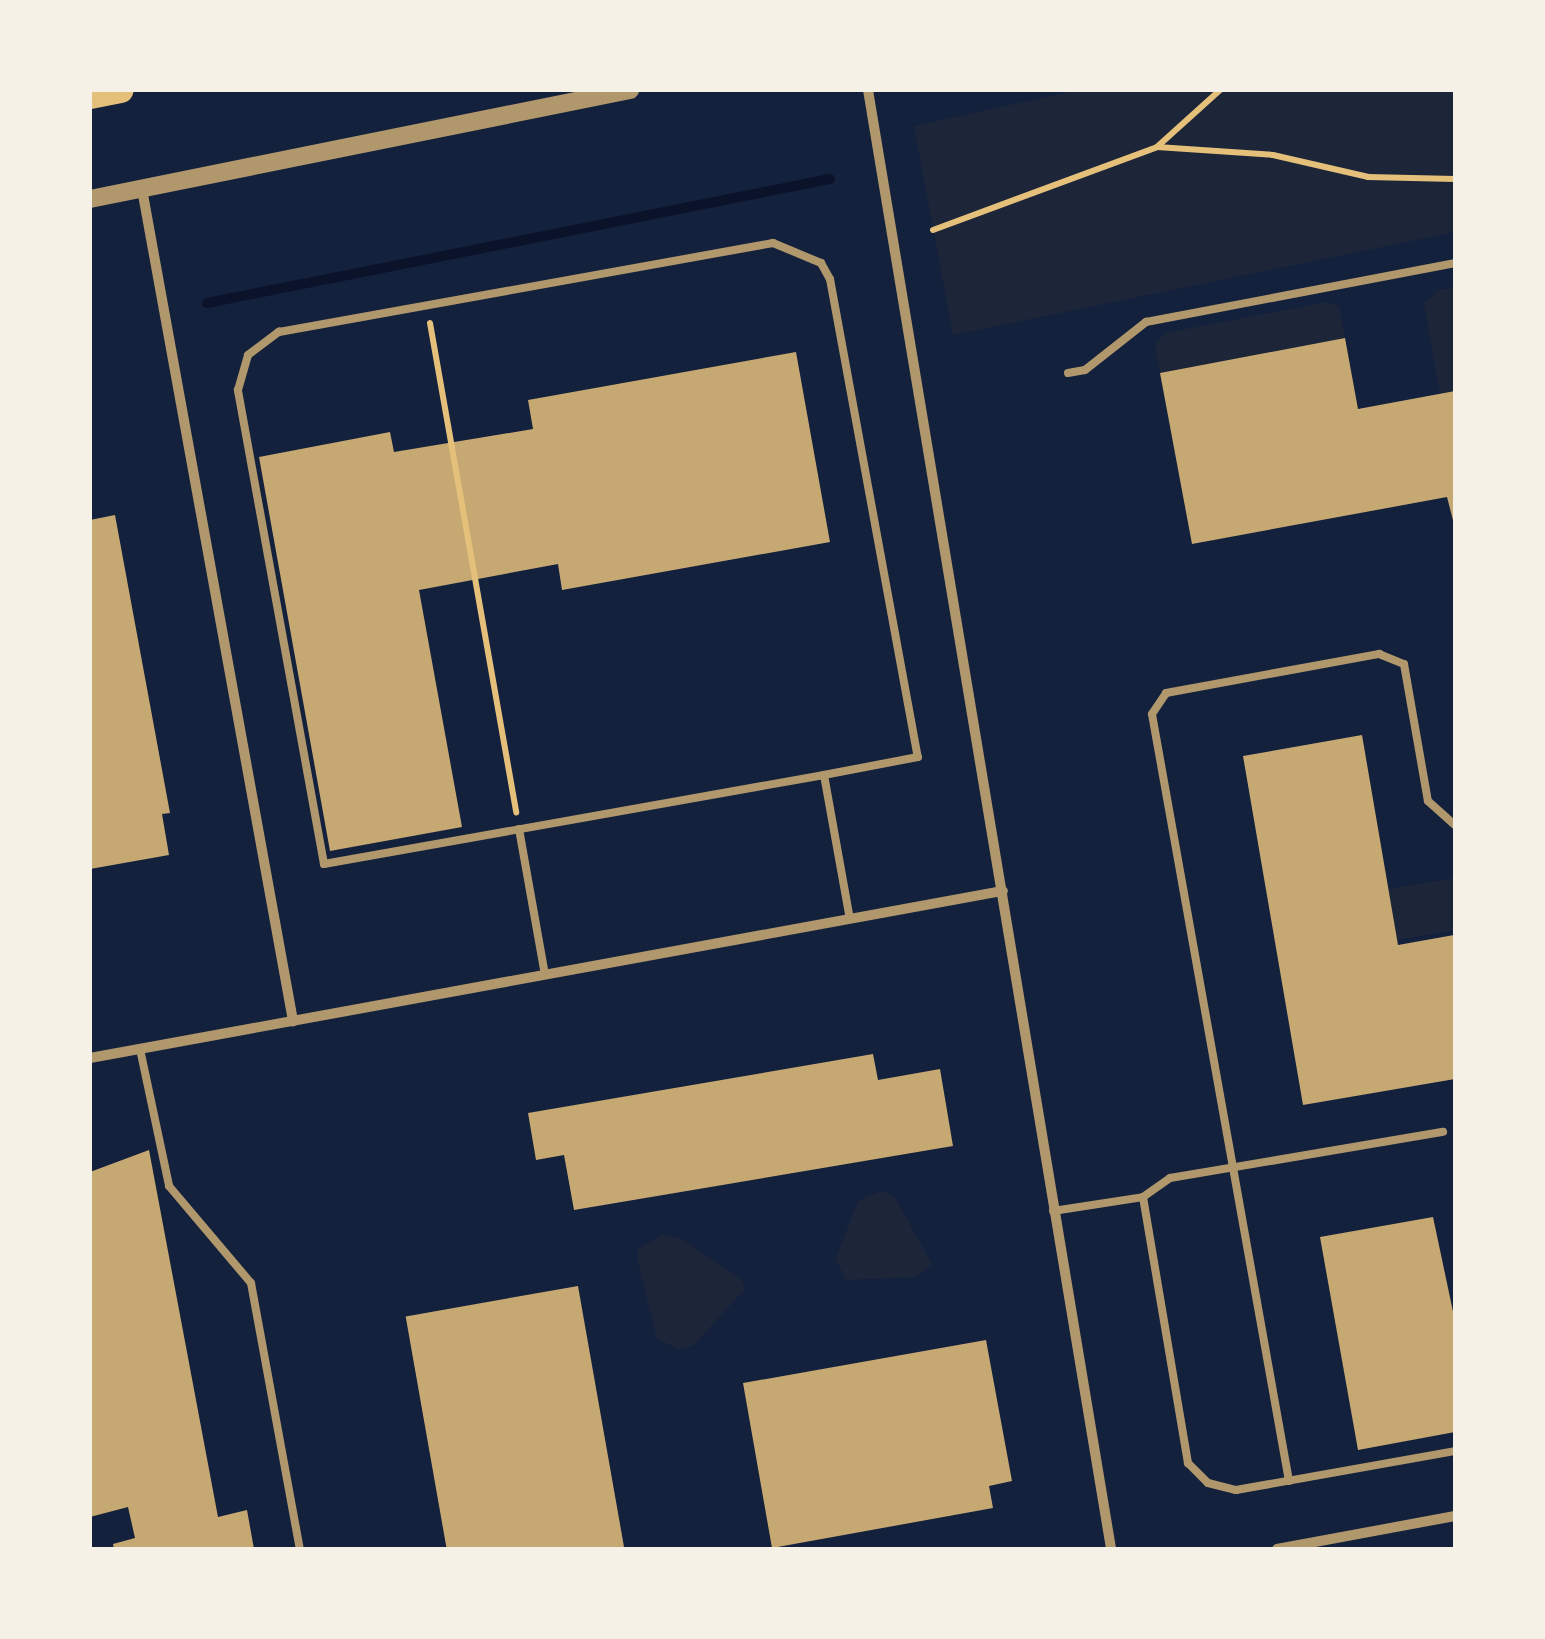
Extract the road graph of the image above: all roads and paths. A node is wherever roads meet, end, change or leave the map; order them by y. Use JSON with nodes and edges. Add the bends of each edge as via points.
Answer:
{"nodes":[{"id":1,"x":120,"y":90,"type":"edge"},
{"id":2,"x":630,"y":90,"type":"edge"},
{"id":3,"x":868,"y":90,"type":"edge"},
{"id":4,"x":1220,"y":90,"type":"edge"},
{"id":5,"x":90,"y":96,"type":"edge"},
{"id":6,"x":1157,"y":147,"type":"junction"},
{"id":7,"x":1455,"y":179,"type":"edge"},
{"id":8,"x":142,"y":188,"type":"junction"},
{"id":9,"x":90,"y":199,"type":"edge"},
{"id":10,"x":933,"y":230,"type":"dead end"},
{"id":11,"x":1455,"y":263,"type":"edge"},
{"id":12,"x":427,"y":305,"type":"junction"},
{"id":13,"x":1068,"y":372,"type":"dead end"},
{"id":14,"x":824,"y":776,"type":"junction"},
{"id":15,"x":1455,"y":824,"type":"edge"},
{"id":16,"x":519,"y":829,"type":"junction"},
{"id":17,"x":1003,"y":891,"type":"junction"},
{"id":18,"x":850,"y":919,"type":"junction"},
{"id":19,"x":545,"y":974,"type":"junction"},
{"id":20,"x":293,"y":1021,"type":"junction"},
{"id":21,"x":140,"y":1049,"type":"junction"},
{"id":22,"x":90,"y":1058,"type":"edge"},
{"id":23,"x":1443,"y":1132,"type":"dead end"},
{"id":24,"x":1233,"y":1166,"type":"junction"},
{"id":25,"x":1142,"y":1197,"type":"junction"},
{"id":26,"x":1052,"y":1212,"type":"junction"},
{"id":27,"x":1455,"y":1451,"type":"edge"},
{"id":28,"x":1289,"y":1481,"type":"junction"},
{"id":29,"x":1455,"y":1516,"type":"edge"},
{"id":30,"x":300,"y":1549,"type":"edge"},
{"id":31,"x":1111,"y":1549,"type":"edge"},
{"id":32,"x":1277,"y":1549,"type":"edge"}],
"edges":[{"from":1,"to":5,"type":"main road"},
{"from":2,"to":8,"type":"street"},
{"from":3,"to":17,"type":"street"},
{"from":4,"to":6,"type":"path"},
{"from":6,"to":7,"type":"path","via":[[1238,150],[1368,176]]},
{"from":6,"to":10,"type":"path"},
{"from":8,"to":9,"type":"street"},
{"from":8,"to":20,"type":"street"},
{"from":11,"to":13,"type":"lane","via":[[1146,322],[1086,370]]},
{"from":12,"to":14,"type":"lane","via":[[773,242],[821,263],[830,279],[918,757]]},
{"from":12,"to":16,"type":"path"},
{"from":12,"to":16,"type":"lane","via":[[279,332],[248,355],[238,390],[324,864]]},
{"from":14,"to":16,"type":"lane"},
{"from":14,"to":18,"type":"lane"},
{"from":15,"to":24,"type":"lane","via":[[1428,800],[1404,664],[1379,654],[1166,693],[1152,714]]},
{"from":16,"to":19,"type":"lane"},
{"from":17,"to":18,"type":"street"},
{"from":17,"to":26,"type":"street"},
{"from":18,"to":19,"type":"street"},
{"from":19,"to":20,"type":"street"},
{"from":20,"to":21,"type":"street"},
{"from":21,"to":22,"type":"street"},
{"from":21,"to":30,"type":"lane","via":[[168,1186],[251,1283]]},
{"from":23,"to":24,"type":"lane"},
{"from":24,"to":25,"type":"lane","via":[[1170,1178]]},
{"from":24,"to":28,"type":"lane"},
{"from":25,"to":26,"type":"lane"},
{"from":25,"to":28,"type":"lane","via":[[1188,1463],[1208,1483],[1236,1490]]},
{"from":26,"to":31,"type":"street"},
{"from":27,"to":28,"type":"lane"},
{"from":29,"to":32,"type":"street"}]}
